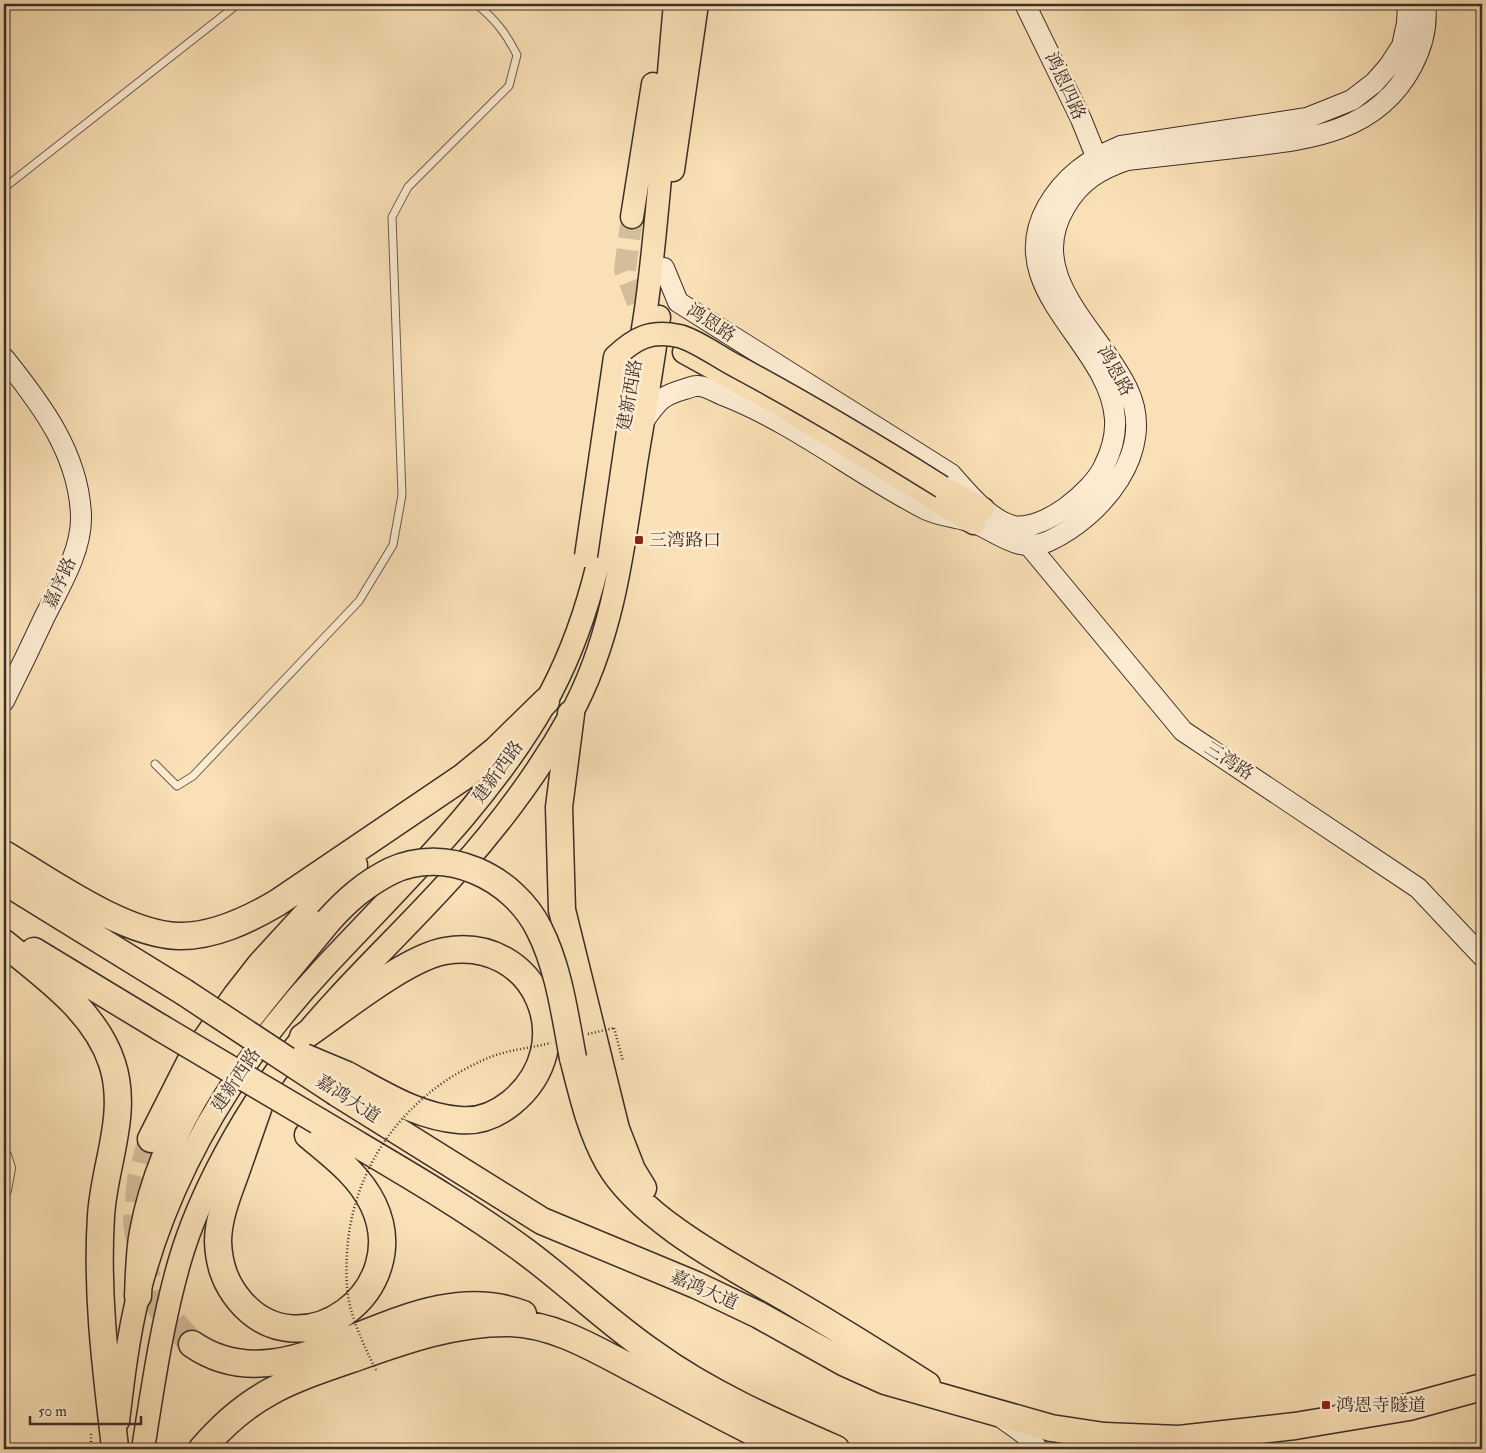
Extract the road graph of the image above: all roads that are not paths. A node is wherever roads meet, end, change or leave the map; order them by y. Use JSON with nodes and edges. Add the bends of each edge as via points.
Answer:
{"nodes":[{"id":1,"x":238,"y":4,"type":"edge"},
{"id":2,"x":476,"y":4,"type":"edge"},
{"id":3,"x":674,"y":4,"type":"edge"},
{"id":4,"x":697,"y":4,"type":"edge"},
{"id":5,"x":1025,"y":4,"type":"edge"},
{"id":6,"x":1408,"y":4,"type":"edge"},
{"id":7,"x":1425,"y":4,"type":"edge"},
{"id":8,"x":1100,"y":162,"type":"junction"},
{"id":9,"x":4,"y":188,"type":"edge"},
{"id":10,"x":632,"y":217,"type":"tunnel mouth"},
{"id":11,"x":664,"y":268,"type":"junction"},
{"id":12,"x":684,"y":352,"type":"dead end"},
{"id":13,"x":4,"y":358,"type":"edge"},
{"id":14,"x":642,"y":422,"type":"junction"},
{"id":15,"x":978,"y":516,"type":"junction"},
{"id":16,"x":1013,"y":526,"type":"junction"},
{"id":17,"x":1030,"y":546,"type":"junction"},
{"id":18,"x":569,"y":651,"type":"junction"},
{"id":19,"x":4,"y":701,"type":"edge"},
{"id":20,"x":546,"y":701,"type":"junction"},
{"id":21,"x":571,"y":714,"type":"junction"},
{"id":22,"x":155,"y":764,"type":"dead end"},
{"id":23,"x":463,"y":776,"type":"junction"},
{"id":24,"x":4,"y":854,"type":"edge"},
{"id":25,"x":4,"y":882,"type":"edge"},
{"id":26,"x":4,"y":932,"type":"edge"},
{"id":27,"x":4,"y":944,"type":"edge"},
{"id":28,"x":1482,"y":956,"type":"edge"},
{"id":29,"x":303,"y":1037,"type":"junction"},
{"id":30,"x":342,"y":1084,"type":"junction"},
{"id":31,"x":266,"y":1086,"type":"junction"},
{"id":32,"x":313,"y":1128,"type":"junction"},
{"id":33,"x":151,"y":1139,"type":"tunnel mouth"},
{"id":34,"x":4,"y":1156,"type":"edge"},
{"id":35,"x":4,"y":1190,"type":"edge"},
{"id":36,"x":663,"y":1220,"type":"junction"},
{"id":37,"x":138,"y":1296,"type":"junction"},
{"id":38,"x":572,"y":1337,"type":"junction"},
{"id":39,"x":192,"y":1344,"type":"tunnel mouth"},
{"id":40,"x":1482,"y":1387,"type":"edge"},
{"id":41,"x":951,"y":1401,"type":"junction"},
{"id":42,"x":995,"y":1413,"type":"junction"},
{"id":43,"x":1179,"y":1439,"type":"junction"},
{"id":44,"x":107,"y":1448,"type":"edge"},
{"id":45,"x":143,"y":1449,"type":"edge"},
{"id":46,"x":202,"y":1449,"type":"edge"},
{"id":47,"x":788,"y":1449,"type":"edge"},
{"id":48,"x":836,"y":1449,"type":"edge"},
{"id":49,"x":1038,"y":1449,"type":"edge"},
{"id":50,"x":1147,"y":1449,"type":"edge"}],
"edges":[{"from":1,"to":9,"type":"lane"},
{"from":2,"to":22,"type":"lane","via":[[506,32],[517,55],[509,86],[408,187],[392,217],[402,495],[393,545],[359,601],[193,776],[177,786]]},
{"from":3,"to":10,"type":"main road","via":[[657,64]]},
{"from":3,"to":18,"type":"main road","name":"建新西路","via":[[648,297],[603,548],[595,581]]},
{"from":4,"to":11,"type":"main road","name":"建新西路","via":[[670,195]]},
{"from":5,"to":8,"type":"main road","name":"鸿恩四路"},
{"from":6,"to":8,"type":"main road","name":"鸿恩路","via":[[1402,46],[1374,83],[1352,100],[1307,118],[1121,146]]},
{"from":7,"to":8,"type":"main road","name":"鸿恩路","via":[[1425,31],[1419,53],[1407,75],[1391,95],[1352,123],[1308,139]]},
{"from":8,"to":16,"type":"main road","name":"鸿恩路","via":[[1076,170],[1057,190],[1043,215],[1037,264],[1045,289],[1101,374],[1111,396],[1115,420],[1113,443],[1104,468],[1069,505],[1032,525]]},
{"from":8,"to":17,"type":"main road","name":"鸿恩路","via":[[1068,201],[1057,221],[1053,261],[1071,303],[1130,392],[1136,416],[1134,441],[1121,476],[1102,503],[1064,533]]},
{"from":11,"to":14,"type":"main road","name":"建新西路","via":[[652,370]]},
{"from":11,"to":15,"type":"main road","name":"鸿恩路","via":[[678,302],[950,474]]},
{"from":12,"to":15,"type":"main road"},
{"from":13,"to":19,"type":"main road","name":"嘉序路","via":[[36,398],[59,436],[76,477],[81,517],[73,558]]},
{"from":14,"to":15,"type":"main road","name":"鸿恩路","via":[[664,396],[698,386],[752,407],[928,510]]},
{"from":14,"to":21,"type":"main road","name":"建新西路","via":[[619,576],[603,639]]},
{"from":15,"to":16,"type":"main road","name":"鸿恩路"},
{"from":15,"to":17,"type":"main road","name":"鸿恩路","via":[[1014,543]]},
{"from":15,"to":18,"type":"main road","bridge":true,"via":[[942,487],[838,422],[681,336],[654,334],[632,341],[615,357]]},
{"from":16,"to":17,"type":"main road","name":"三湾路"},
{"from":17,"to":28,"type":"main road","name":"三湾路","via":[[1183,731],[1418,888]]},
{"from":18,"to":20,"type":"main road","name":"建新西路"},
{"from":20,"to":23,"type":"highway","via":[[496,750]]},
{"from":20,"to":37,"type":"main road","name":"建新西路","via":[[471,810],[304,990],[241,1071],[194,1147],[154,1242]]},
{"from":21,"to":29,"type":"main road","name":"建新西路","via":[[538,769],[485,840]]},
{"from":21,"to":36,"type":"highway","via":[[559,807],[562,910],[616,1129],[632,1170]]},
{"from":23,"to":24,"type":"highway","via":[[277,903],[252,918],[204,934],[178,936],[134,925],[87,903]]},
{"from":23,"to":33,"type":"highway","via":[[339,879],[261,964],[190,1062]]},
{"from":25,"to":30,"type":"highway","name":"嘉鸿大道","bridge":true,"via":[[246,1032]]},
{"from":26,"to":32,"type":"highway","name":"嘉鸿大道","bridge":true,"via":[[161,1028]]},
{"from":27,"to":44,"type":"highway","via":[[58,987],[92,1025],[112,1062],[118,1086],[119,1110],[101,1215]]},
{"from":29,"to":30,"type":"highway","via":[[400,970],[443,952],[462,949],[481,951],[510,964],[531,986],[544,1013],[547,1040],[541,1066],[519,1097],[490,1116],[459,1120],[423,1113]]},
{"from":29,"to":31,"type":"main road","name":"建新西路"},
{"from":30,"to":41,"type":"highway","name":"嘉鸿大道","via":[[542,1221],[696,1285],[885,1381]]},
{"from":31,"to":32,"type":"highway","via":[[225,1205],[218,1240],[219,1254],[226,1281],[243,1305],[264,1320],[291,1328],[319,1325],[344,1313],[375,1279],[382,1253],[379,1220],[364,1190]]},
{"from":31,"to":45,"type":"main road","name":"建新西路","via":[[220,1164],[181,1257],[160,1350]]},
{"from":32,"to":48,"type":"highway","name":"嘉鸿大道","via":[[489,1226],[626,1334],[681,1372]]},
{"from":34,"to":35,"type":"street","via":[[8,1168]]},
{"from":36,"to":37,"type":"highway","bridge":true,"via":[[628,1189],[608,1163],[590,1123],[565,1050],[561,991],[540,929],[526,908],[493,878],[475,869],[455,864],[414,864],[393,870],[351,896],[226,1046],[205,1077],[172,1137],[158,1173],[142,1233]]},
{"from":36,"to":41,"type":"highway","via":[[694,1244],[866,1346]]},
{"from":37,"to":44,"type":"main road","name":"建新西路"},
{"from":38,"to":39,"type":"highway","via":[[516,1311],[499,1306],[465,1304],[424,1311],[314,1354],[276,1362],[248,1364],[222,1361]]},
{"from":38,"to":46,"type":"highway","via":[[511,1323],[474,1325],[407,1339],[303,1376],[258,1397],[227,1421]]},
{"from":38,"to":47,"type":"highway"},
{"from":40,"to":43,"type":"highway","name":"嘉鸿大道","via":[[1371,1414]]},
{"from":41,"to":42,"type":"highway","name":"嘉鸿大道"},
{"from":42,"to":43,"type":"highway","name":"嘉鸿大道","via":[[1051,1428],[1104,1436]]},
{"from":42,"to":49,"type":"main road","via":[[1023,1433]]},
{"from":43,"to":50,"type":"main road"}]}
